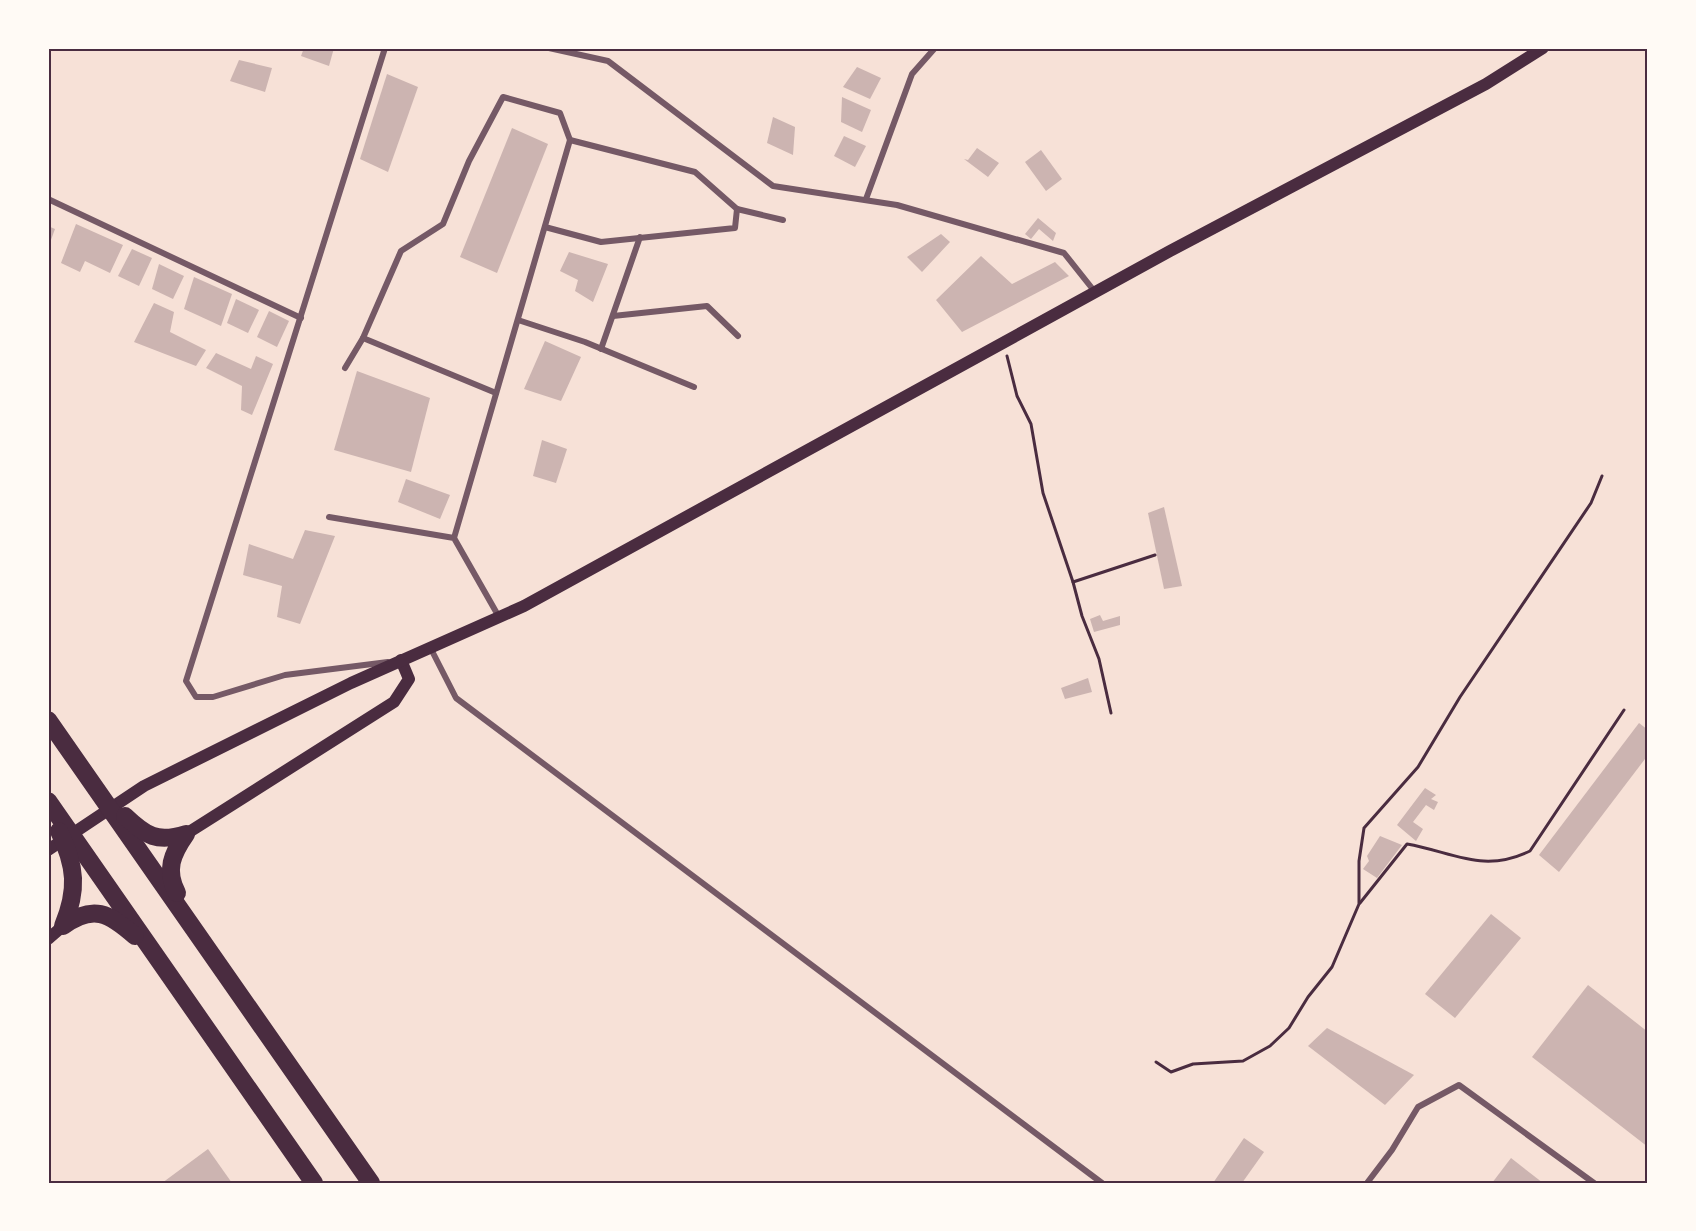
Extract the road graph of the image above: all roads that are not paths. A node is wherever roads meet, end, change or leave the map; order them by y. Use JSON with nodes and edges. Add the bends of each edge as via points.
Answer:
{"nodes":[{"id":1,"x":385,"y":48,"type":"edge"},
{"id":2,"x":549,"y":48,"type":"edge"},
{"id":3,"x":935,"y":48,"type":"edge"},
{"id":4,"x":1543,"y":48,"type":"edge"},
{"id":5,"x":570,"y":140,"type":"junction"},
{"id":6,"x":48,"y":199,"type":"edge"},
{"id":7,"x":866,"y":199,"type":"junction"},
{"id":8,"x":737,"y":209,"type":"junction"},
{"id":9,"x":783,"y":220,"type":"dead end"},
{"id":10,"x":545,"y":227,"type":"junction"},
{"id":11,"x":640,"y":237,"type":"junction"},
{"id":12,"x":1095,"y":292,"type":"junction"},
{"id":13,"x":613,"y":316,"type":"junction"},
{"id":14,"x":301,"y":318,"type":"junction"},
{"id":15,"x":518,"y":320,"type":"junction"},
{"id":16,"x":738,"y":336,"type":"dead end"},
{"id":17,"x":363,"y":338,"type":"junction"},
{"id":18,"x":601,"y":349,"type":"junction"},
{"id":19,"x":345,"y":368,"type":"dead end"},
{"id":20,"x":694,"y":387,"type":"dead end"},
{"id":21,"x":496,"y":393,"type":"junction"},
{"id":22,"x":329,"y":517,"type":"dead end"},
{"id":23,"x":454,"y":538,"type":"junction"},
{"id":24,"x":499,"y":617,"type":"junction"},
{"id":25,"x":430,"y":647,"type":"junction"},
{"id":26,"x":401,"y":660,"type":"junction"},
{"id":27,"x":48,"y":720,"type":"edge"},
{"id":28,"x":97,"y":789,"type":"junction"},
{"id":29,"x":48,"y":801,"type":"edge"},
{"id":30,"x":48,"y":808,"type":"edge"},
{"id":31,"x":186,"y":834,"type":"junction"},
{"id":32,"x":48,"y":850,"type":"edge"},
{"id":33,"x":63,"y":926,"type":"junction"},
{"id":34,"x":196,"y":929,"type":"junction"},
{"id":35,"x":48,"y":939,"type":"edge"},
{"id":36,"x":157,"y":956,"type":"junction"},
{"id":37,"x":314,"y":1183,"type":"edge"},
{"id":38,"x":371,"y":1183,"type":"edge"},
{"id":39,"x":1102,"y":1183,"type":"edge"},
{"id":40,"x":1367,"y":1183,"type":"edge"},
{"id":41,"x":1594,"y":1183,"type":"edge"}],
"edges":[{"from":1,"to":14,"type":"street"},
{"from":2,"to":7,"type":"street","via":[[608,61],[773,186]]},
{"from":3,"to":7,"type":"street","via":[[912,74]]},
{"from":4,"to":12,"type":"main road","via":[[1486,84]]},
{"from":5,"to":8,"type":"street","via":[[696,172]]},
{"from":5,"to":10,"type":"street"},
{"from":5,"to":17,"type":"street","via":[[560,113],[503,97],[469,161],[443,224],[401,251]]},
{"from":6,"to":14,"type":"street"},
{"from":7,"to":12,"type":"street","via":[[1064,253]]},
{"from":8,"to":9,"type":"street"},
{"from":8,"to":11,"type":"street","via":[[735,228]]},
{"from":10,"to":11,"type":"street","via":[[601,242]]},
{"from":10,"to":15,"type":"street"},
{"from":11,"to":13,"type":"street"},
{"from":12,"to":24,"type":"main road"},
{"from":13,"to":16,"type":"street","via":[[707,306]]},
{"from":13,"to":18,"type":"street"},
{"from":14,"to":26,"type":"street","via":[[186,681],[196,697],[213,697],[285,675]]},
{"from":15,"to":18,"type":"street"},
{"from":15,"to":21,"type":"street"},
{"from":17,"to":19,"type":"street"},
{"from":17,"to":21,"type":"street"},
{"from":18,"to":20,"type":"street"},
{"from":21,"to":23,"type":"street"},
{"from":22,"to":23,"type":"street"},
{"from":23,"to":24,"type":"street"},
{"from":24,"to":25,"type":"main road"},
{"from":25,"to":26,"type":"main road"},
{"from":25,"to":39,"type":"street","via":[[456,698]]},
{"from":26,"to":31,"type":"main road","via":[[409,679],[393,702]]},
{"from":26,"to":32,"type":"main road","via":[[144,786]]},
{"from":27,"to":28,"type":"highway"},
{"from":28,"to":31,"type":"highway","via":[[140,830],[157,838]]},
{"from":28,"to":34,"type":"highway"},
{"from":29,"to":36,"type":"highway"},
{"from":30,"to":33,"type":"highway","via":[[71,856],[72,905]]},
{"from":31,"to":34,"type":"highway","via":[[169,863],[172,883]]},
{"from":33,"to":35,"type":"main road"},
{"from":33,"to":36,"type":"highway","via":[[78,914],[106,914]]},
{"from":34,"to":38,"type":"highway"},
{"from":36,"to":37,"type":"highway"},
{"from":40,"to":41,"type":"street","via":[[1418,1107],[1459,1085]]}]}
